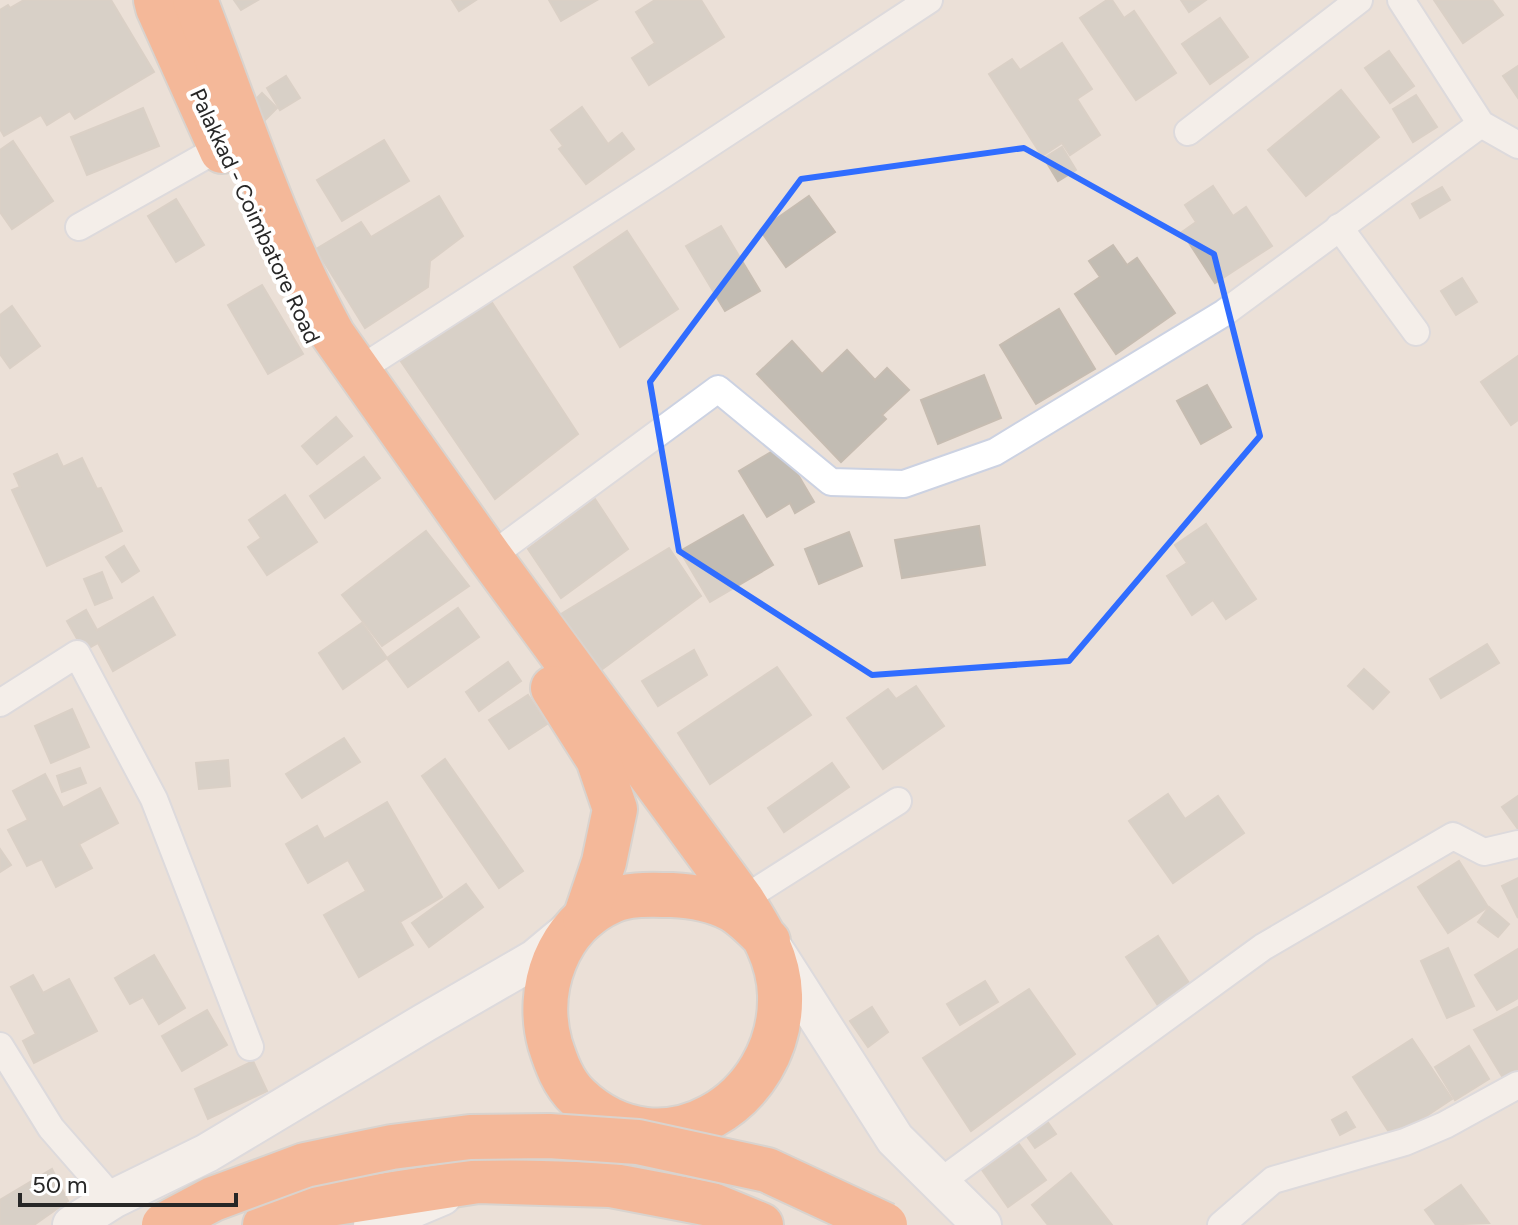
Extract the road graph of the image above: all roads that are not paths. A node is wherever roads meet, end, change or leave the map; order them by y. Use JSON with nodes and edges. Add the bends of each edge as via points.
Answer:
{"nodes":[{"id":1,"x":156,"y":0,"type":"edge"},
{"id":2,"x":195,"y":0,"type":"edge"},
{"id":3,"x":929,"y":0,"type":"edge"},
{"id":4,"x":1359,"y":0,"type":"edge"},
{"id":5,"x":1401,"y":0,"type":"edge"},
{"id":6,"x":1481,"y":124,"type":"junction"},
{"id":7,"x":1188,"y":132,"type":"dead end"},
{"id":8,"x":1518,"y":145,"type":"edge"},
{"id":9,"x":221,"y":147,"type":"junction"},
{"id":10,"x":79,"y":227,"type":"dead end"},
{"id":11,"x":1339,"y":227,"type":"junction"},
{"id":12,"x":1416,"y":332,"type":"dead end"},
{"id":13,"x":359,"y":370,"type":"junction"},
{"id":14,"x":484,"y":569,"type":"junction"},
{"id":15,"x":0,"y":703,"type":"edge"},
{"id":16,"x":898,"y":801,"type":"dead end"},
{"id":17,"x":1518,"y":844,"type":"edge"},
{"id":18,"x":742,"y":900,"type":"junction"},
{"id":19,"x":585,"y":918,"type":"junction"},
{"id":20,"x":768,"y":941,"type":"junction"},
{"id":21,"x":0,"y":1046,"type":"edge"},
{"id":22,"x":250,"y":1047,"type":"dead end"},
{"id":23,"x":1518,"y":1085,"type":"edge"},
{"id":24,"x":641,"y":1130,"type":"junction"},
{"id":25,"x":478,"y":1181,"type":"junction"},
{"id":26,"x":940,"y":1182,"type":"junction"},
{"id":27,"x":610,"y":1185,"type":"junction"},
{"id":28,"x":113,"y":1199,"type":"junction"},
{"id":29,"x":726,"y":1214,"type":"edge"},
{"id":30,"x":72,"y":1225,"type":"edge"},
{"id":31,"x":164,"y":1225,"type":"edge"},
{"id":32,"x":265,"y":1225,"type":"edge"},
{"id":33,"x":373,"y":1225,"type":"edge"},
{"id":34,"x":761,"y":1225,"type":"edge"},
{"id":35,"x":885,"y":1225,"type":"edge"},
{"id":36,"x":982,"y":1225,"type":"edge"},
{"id":37,"x":1221,"y":1225,"type":"edge"}],
"edges":[{"from":1,"to":9,"type":"highway","name":"Palakkad - Coimbatore Road"},
{"from":2,"to":13,"type":"highway","name":"Palakkad - Coimbatore Road","via":[[300,269],[333,335]]},
{"from":3,"to":13,"type":"street"},
{"from":4,"to":7,"type":"street"},
{"from":5,"to":6,"type":"street"},
{"from":6,"to":8,"type":"street"},
{"from":6,"to":11,"type":"street"},
{"from":9,"to":10,"type":"street"},
{"from":9,"to":14,"type":"highway","name":"Palakkad - Coimbatore Road","via":[[313,342]]},
{"from":11,"to":12,"type":"street"},
{"from":11,"to":14,"type":"street","via":[[1224,313],[995,452],[904,484],[831,482],[718,389]]},
{"from":13,"to":14,"type":"highway","name":"Palakkad - Coimbatore Road"},
{"from":14,"to":18,"type":"highway"},
{"from":14,"to":19,"type":"highway","via":[[598,759],[615,809]]},
{"from":15,"to":22,"type":"street","via":[[77,654],[154,799]]},
{"from":16,"to":18,"type":"street"},
{"from":17,"to":26,"type":"street","via":[[1484,852],[1453,836],[1439,843],[1263,947]]},
{"from":18,"to":20,"type":"highway"},
{"from":19,"to":20,"type":"highway","via":[[613,900],[646,894],[682,896],[729,908]]},
{"from":19,"to":24,"type":"highway","via":[[556,954],[545,990],[546,1030],[557,1068],[577,1096],[614,1122]]},
{"from":19,"to":28,"type":"street","via":[[535,959],[207,1153]]},
{"from":20,"to":24,"type":"highway","via":[[780,995],[772,1046],[757,1076],[730,1106],[691,1127]]},
{"from":20,"to":26,"type":"street","via":[[895,1139]]},
{"from":21,"to":28,"type":"street","via":[[51,1128]]},
{"from":23,"to":37,"type":"street","via":[[1405,1142],[1273,1180]]},
{"from":24,"to":27,"type":"highway"},
{"from":25,"to":27,"type":"highway"},
{"from":25,"to":32,"type":"highway","via":[[316,1206]]},
{"from":25,"to":33,"type":"street"},
{"from":26,"to":36,"type":"street"},
{"from":27,"to":29,"type":"highway"},
{"from":28,"to":30,"type":"street"},
{"from":29,"to":34,"type":"highway"},
{"from":31,"to":35,"type":"highway","bridge":true,"via":[[213,1199],[305,1165],[454,1139],[549,1136],[638,1142],[767,1170]]}]}
